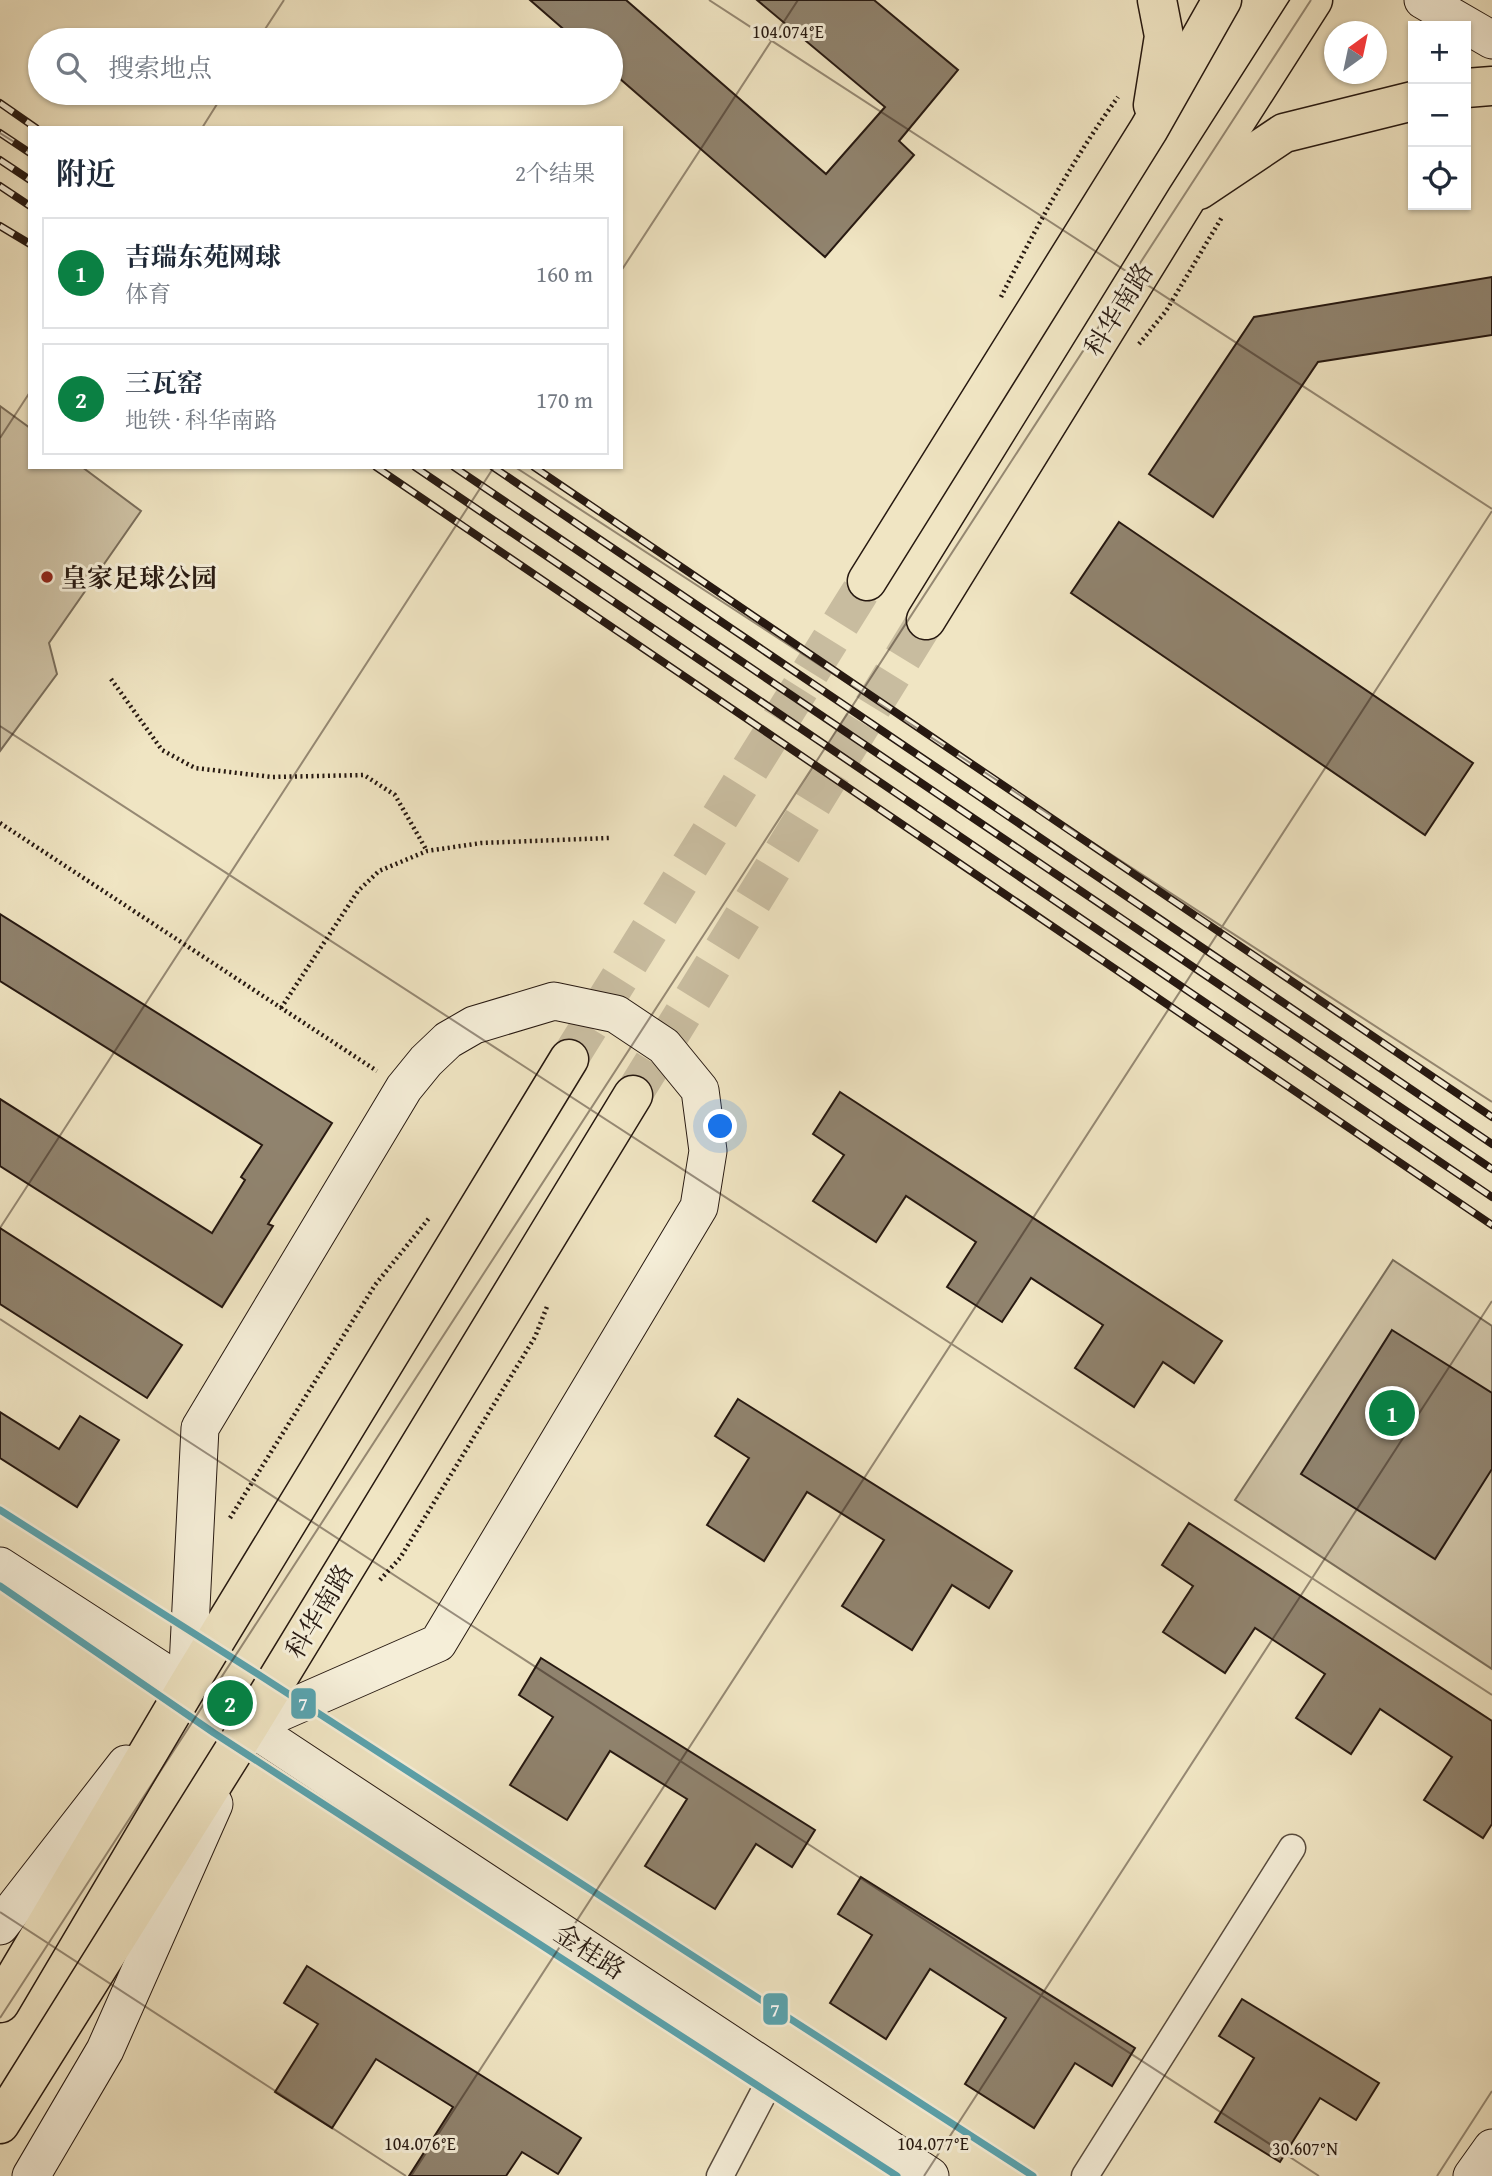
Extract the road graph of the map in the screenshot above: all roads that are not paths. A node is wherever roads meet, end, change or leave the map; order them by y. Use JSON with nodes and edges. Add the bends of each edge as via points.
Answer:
{"nodes":[{"id":1,"x":1157,"y":0,"type":"edge"},
{"id":2,"x":1222,"y":0,"type":"edge"},
{"id":3,"x":1312,"y":0,"type":"edge"},
{"id":4,"x":1423,"y":0,"type":"edge"},
{"id":5,"x":1492,"y":40,"type":"edge"},
{"id":6,"x":1492,"y":86,"type":"edge"},
{"id":7,"x":1471,"y":88,"type":"edge"},
{"id":8,"x":1408,"y":102,"type":"edge"},
{"id":9,"x":1149,"y":129,"type":"junction"},
{"id":10,"x":1186,"y":200,"type":"junction"},
{"id":11,"x":867,"y":581,"type":"tunnel mouth"},
{"id":12,"x":926,"y":620,"type":"tunnel mouth"},
{"id":13,"x":569,"y":1059,"type":"tunnel mouth"},
{"id":14,"x":632,"y":1095,"type":"tunnel mouth"},
{"id":15,"x":0,"y":1566,"type":"edge"},
{"id":16,"x":187,"y":1687,"type":"junction"},
{"id":17,"x":249,"y":1726,"type":"junction"},
{"id":18,"x":1292,"y":1848,"type":"dead end"},
{"id":19,"x":0,"y":1926,"type":"edge"},
{"id":20,"x":0,"y":2003,"type":"edge"},
{"id":21,"x":774,"y":2073,"type":"junction"},
{"id":22,"x":0,"y":2124,"type":"edge"},
{"id":23,"x":1492,"y":2148,"type":"edge"},
{"id":24,"x":31,"y":2176,"type":"edge"},
{"id":25,"x":720,"y":2176,"type":"edge"},
{"id":26,"x":930,"y":2176,"type":"edge"},
{"id":27,"x":1085,"y":2176,"type":"edge"},
{"id":28,"x":1472,"y":2176,"type":"edge"}],
"edges":[{"from":1,"to":9,"type":"main road","via":[[1164,36]]},
{"from":2,"to":9,"type":"main road"},
{"from":3,"to":10,"type":"main road","name":"科华南路"},
{"from":4,"to":5,"type":"street"},
{"from":6,"to":7,"type":"main road"},
{"from":8,"to":10,"type":"main road","via":[[1284,133]]},
{"from":9,"to":11,"type":"main road"},
{"from":10,"to":12,"type":"main road","name":"科华南路"},
{"from":13,"to":16,"type":"main road"},
{"from":14,"to":17,"type":"main road","name":"科华南路"},
{"from":15,"to":16,"type":"street"},
{"from":16,"to":17,"type":"street","via":[[200,1428],[404,1088],[448,1040],[474,1025],[554,1001],[616,1014],[664,1046],[700,1090],[708,1152],[699,1207],[438,1643]]},
{"from":16,"to":19,"type":"street"},
{"from":16,"to":20,"type":"main road"},
{"from":17,"to":21,"type":"street","name":"金桂路"},
{"from":17,"to":22,"type":"main road","name":"科华南路"},
{"from":17,"to":24,"type":"street","via":[[105,2049]]},
{"from":18,"to":27,"type":"street"},
{"from":21,"to":25,"type":"street"},
{"from":21,"to":26,"type":"street","name":"金桂路"},
{"from":23,"to":28,"type":"street"}]}
